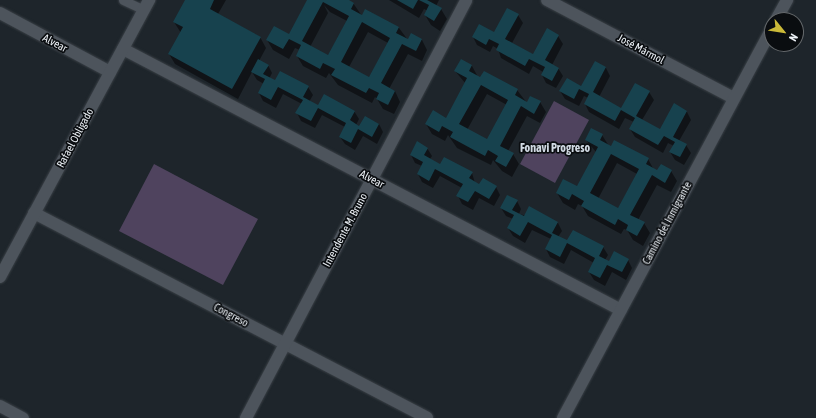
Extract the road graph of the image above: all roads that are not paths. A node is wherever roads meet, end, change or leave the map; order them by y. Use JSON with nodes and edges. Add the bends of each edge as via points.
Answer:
{"nodes":[{"id":1,"x":123,"y":0,"type":"edge"},
{"id":2,"x":466,"y":0,"type":"edge"},
{"id":3,"x":547,"y":0,"type":"edge"},
{"id":4,"x":787,"y":0,"type":"edge"},
{"id":5,"x":147,"y":5,"type":"edge"},
{"id":6,"x":780,"y":12,"type":"edge"},
{"id":7,"x":0,"y":13,"type":"edge"},
{"id":8,"x":764,"y":43,"type":"edge"},
{"id":9,"x":123,"y":49,"type":"junction"},
{"id":10,"x":110,"y":72,"type":"junction"},
{"id":11,"x":734,"y":98,"type":"junction"},
{"id":12,"x":371,"y":179,"type":"junction"},
{"id":13,"x":34,"y":213,"type":"junction"},
{"id":14,"x":0,"y":277,"type":"edge"},
{"id":15,"x":621,"y":310,"type":"junction"},
{"id":16,"x":285,"y":344,"type":"junction"},
{"id":17,"x":0,"y":406,"type":"edge"},
{"id":18,"x":23,"y":418,"type":"edge"},
{"id":19,"x":246,"y":418,"type":"edge"},
{"id":20,"x":427,"y":418,"type":"edge"},
{"id":21,"x":563,"y":418,"type":"edge"}],
"edges":[{"from":1,"to":5,"type":"lane"},
{"from":2,"to":12,"type":"street","name":"Intendente M. Bruno"},
{"from":3,"to":11,"type":"street","name":"José Mármol"},
{"from":4,"to":6,"type":"street"},
{"from":5,"to":9,"type":"street","name":"Rafael Obligado"},
{"from":7,"to":10,"type":"street","name":"Alvear"},
{"from":8,"to":11,"type":"street","name":"Camino del Inmigrante"},
{"from":9,"to":10,"type":"street","name":"Rafael Obligado"},
{"from":9,"to":12,"type":"street","name":"Alvear"},
{"from":10,"to":13,"type":"street","name":"Rafael Obligado"},
{"from":11,"to":15,"type":"street","name":"Camino del Inmigrante"},
{"from":12,"to":15,"type":"street","name":"Alvear"},
{"from":12,"to":16,"type":"street","name":"Intendente M. Bruno"},
{"from":13,"to":14,"type":"street","name":"Rafael Obligado"},
{"from":13,"to":16,"type":"street","name":"Congreso"},
{"from":15,"to":21,"type":"street","name":"Camino del Inmigrante"},
{"from":16,"to":19,"type":"street","name":"Intendente M. Bruno"},
{"from":16,"to":20,"type":"street","name":"Congreso"},
{"from":17,"to":18,"type":"street"}]}
